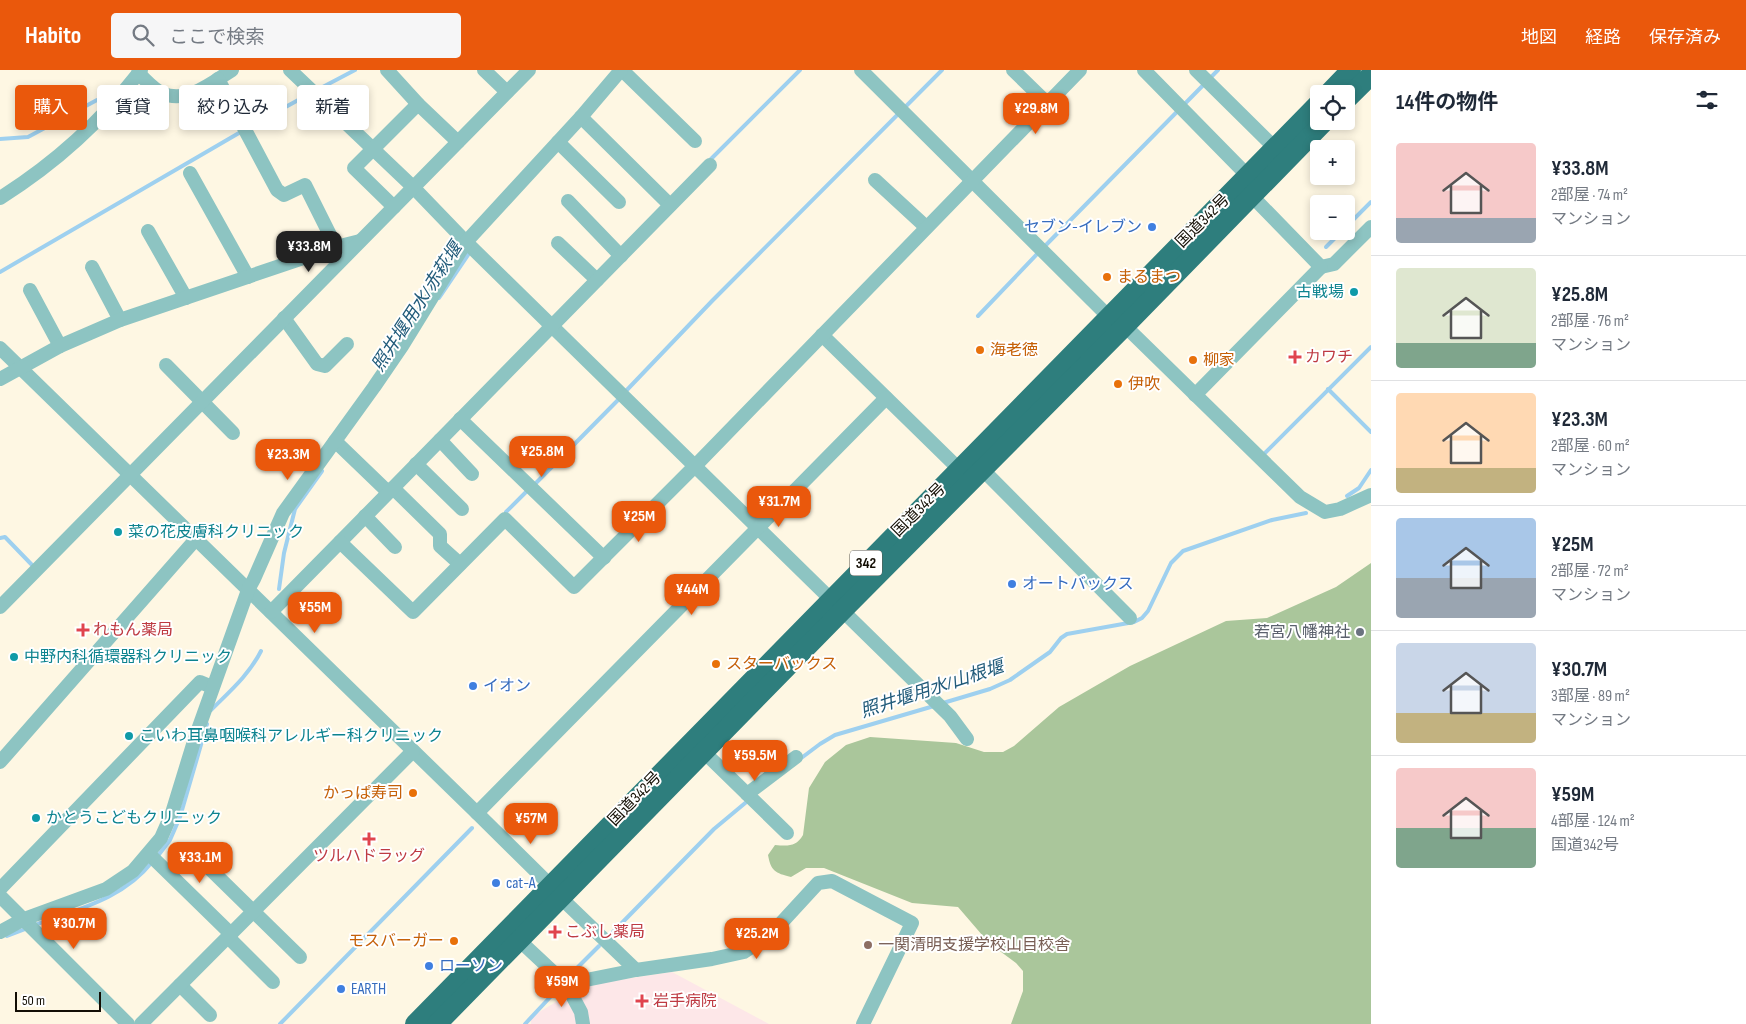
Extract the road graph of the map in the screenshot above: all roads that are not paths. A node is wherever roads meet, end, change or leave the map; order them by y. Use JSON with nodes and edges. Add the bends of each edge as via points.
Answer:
{"nodes":[{"id":1,"x":232,"y":70,"type":"edge"},
{"id":2,"x":290,"y":70,"type":"edge"},
{"id":3,"x":387,"y":70,"type":"edge"},
{"id":4,"x":484,"y":70,"type":"edge"},
{"id":5,"x":529,"y":70,"type":"edge"},
{"id":6,"x":621,"y":70,"type":"edge"},
{"id":7,"x":860,"y":70,"type":"edge"},
{"id":8,"x":1013,"y":70,"type":"edge"},
{"id":9,"x":1080,"y":70,"type":"edge"},
{"id":10,"x":1144,"y":70,"type":"edge"},
{"id":11,"x":1196,"y":70,"type":"edge"},
{"id":12,"x":1351,"y":70,"type":"edge"},
{"id":13,"x":140,"y":72,"type":"edge"},
{"id":14,"x":1371,"y":75,"type":"edge"},
{"id":15,"x":218,"y":79,"type":"junction"},
{"id":16,"x":1337,"y":85,"type":"edge"},
{"id":17,"x":1355,"y":91,"type":"edge"},
{"id":18,"x":507,"y":92,"type":"junction"},
{"id":19,"x":1047,"y":103,"type":"junction"},
{"id":20,"x":418,"y":104,"type":"junction"},
{"id":21,"x":1310,"y":112,"type":"edge"},
{"id":22,"x":581,"y":117,"type":"junction"},
{"id":23,"x":1314,"y":130,"type":"edge"},
{"id":24,"x":695,"y":141,"type":"dead end"},
{"id":25,"x":458,"y":142,"type":"junction"},
{"id":26,"x":558,"y":142,"type":"junction"},
{"id":27,"x":1275,"y":148,"type":"junction"},
{"id":28,"x":373,"y":149,"type":"junction"},
{"id":29,"x":710,"y":165,"type":"dead end"},
{"id":30,"x":190,"y":173,"type":"dead end"},
{"id":31,"x":875,"y":180,"type":"dead end"},
{"id":32,"x":972,"y":180,"type":"junction"},
{"id":33,"x":1246,"y":186,"type":"junction"},
{"id":34,"x":413,"y":187,"type":"junction"},
{"id":35,"x":0,"y":198,"type":"edge"},
{"id":36,"x":568,"y":201,"type":"dead end"},
{"id":37,"x":619,"y":202,"type":"dead end"},
{"id":38,"x":670,"y":205,"type":"junction"},
{"id":39,"x":394,"y":207,"type":"junction"},
{"id":40,"x":926,"y":227,"type":"junction"},
{"id":41,"x":1371,"y":227,"type":"edge"},
{"id":42,"x":148,"y":231,"type":"dead end"},
{"id":43,"x":360,"y":241,"type":"junction"},
{"id":44,"x":466,"y":242,"type":"junction"},
{"id":45,"x":558,"y":243,"type":"dead end"},
{"id":46,"x":336,"y":247,"type":"junction"},
{"id":47,"x":621,"y":256,"type":"junction"},
{"id":48,"x":92,"y":267,"type":"dead end"},
{"id":49,"x":1321,"y":267,"type":"junction"},
{"id":50,"x":248,"y":277,"type":"junction"},
{"id":51,"x":597,"y":280,"type":"junction"},
{"id":52,"x":30,"y":290,"type":"dead end"},
{"id":53,"x":186,"y":298,"type":"junction"},
{"id":54,"x":284,"y":318,"type":"junction"},
{"id":55,"x":120,"y":320,"type":"junction"},
{"id":56,"x":1117,"y":322,"type":"junction"},
{"id":57,"x":553,"y":325,"type":"junction"},
{"id":58,"x":822,"y":335,"type":"junction"},
{"id":59,"x":347,"y":344,"type":"dead end"},
{"id":60,"x":60,"y":346,"type":"junction"},
{"id":61,"x":0,"y":348,"type":"edge"},
{"id":62,"x":166,"y":365,"type":"dead end"},
{"id":63,"x":20,"y":367,"type":"junction"},
{"id":64,"x":0,"y":379,"type":"edge"},
{"id":65,"x":1195,"y":395,"type":"junction"},
{"id":66,"x":886,"y":398,"type":"junction"},
{"id":67,"x":202,"y":402,"type":"junction"},
{"id":68,"x":460,"y":419,"type":"junction"},
{"id":69,"x":233,"y":433,"type":"dead end"},
{"id":70,"x":440,"y":440,"type":"junction"},
{"id":71,"x":335,"y":441,"type":"junction"},
{"id":72,"x":416,"y":464,"type":"junction"},
{"id":73,"x":696,"y":466,"type":"junction"},
{"id":74,"x":959,"y":469,"type":"junction"},
{"id":75,"x":983,"y":470,"type":"junction"},
{"id":76,"x":131,"y":474,"type":"junction"},
{"id":77,"x":472,"y":474,"type":"dead end"},
{"id":78,"x":391,"y":490,"type":"junction"},
{"id":79,"x":1371,"y":495,"type":"edge"},
{"id":80,"x":462,"y":509,"type":"dead end"},
{"id":81,"x":365,"y":516,"type":"junction"},
{"id":82,"x":758,"y":528,"type":"junction"},
{"id":83,"x":196,"y":539,"type":"junction"},
{"id":84,"x":340,"y":542,"type":"junction"},
{"id":85,"x":395,"y":547,"type":"dead end"},
{"id":86,"x":604,"y":558,"type":"junction"},
{"id":87,"x":460,"y":564,"type":"junction"},
{"id":88,"x":248,"y":590,"type":"junction"},
{"id":89,"x":836,"y":605,"type":"junction"},
{"id":90,"x":0,"y":607,"type":"edge"},
{"id":91,"x":271,"y":612,"type":"junction"},
{"id":92,"x":1130,"y":618,"type":"dead end"},
{"id":93,"x":212,"y":687,"type":"junction"},
{"id":94,"x":966,"y":739,"type":"dead end"},
{"id":95,"x":413,"y":751,"type":"junction"},
{"id":96,"x":704,"y":752,"type":"junction"},
{"id":97,"x":796,"y":757,"type":"dead end"},
{"id":98,"x":0,"y":762,"type":"edge"},
{"id":99,"x":747,"y":794,"type":"junction"},
{"id":100,"x":477,"y":812,"type":"junction"},
{"id":101,"x":787,"y":833,"type":"dead end"},
{"id":102,"x":149,"y":854,"type":"junction"},
{"id":103,"x":207,"y":866,"type":"dead end"},
{"id":104,"x":0,"y":888,"type":"edge"},
{"id":105,"x":556,"y":892,"type":"junction"},
{"id":106,"x":0,"y":896,"type":"edge"},
{"id":107,"x":253,"y":912,"type":"junction"},
{"id":108,"x":24,"y":919,"type":"junction"},
{"id":109,"x":0,"y":932,"type":"edge"},
{"id":110,"x":229,"y":936,"type":"junction"},
{"id":111,"x":520,"y":941,"type":"junction"},
{"id":112,"x":300,"y":957,"type":"dead end"},
{"id":113,"x":636,"y":970,"type":"junction"},
{"id":114,"x":273,"y":982,"type":"dead end"},
{"id":115,"x":566,"y":984,"type":"junction"},
{"id":116,"x":180,"y":985,"type":"junction"},
{"id":117,"x":210,"y":1015,"type":"dead end"},
{"id":118,"x":128,"y":1024,"type":"edge"},
{"id":119,"x":141,"y":1024,"type":"edge"},
{"id":120,"x":415,"y":1024,"type":"edge"},
{"id":121,"x":437,"y":1024,"type":"edge"},
{"id":122,"x":582,"y":1024,"type":"edge"},
{"id":123,"x":863,"y":1024,"type":"edge"}],
"edges":[{"from":1,"to":15,"type":"street"},
{"from":2,"to":28,"type":"street"},
{"from":3,"to":20,"type":"street"},
{"from":4,"to":18,"type":"street"},
{"from":5,"to":18,"type":"street"},
{"from":6,"to":22,"type":"street"},
{"from":6,"to":24,"type":"street"},
{"from":7,"to":32,"type":"street"},
{"from":8,"to":19,"type":"street"},
{"from":9,"to":19,"type":"street"},
{"from":10,"to":33,"type":"street"},
{"from":11,"to":27,"type":"street"},
{"from":12,"to":16,"type":"highway"},
{"from":13,"to":15,"type":"street","via":[[162,93],[176,98],[194,93]]},
{"from":13,"to":35,"type":"street","via":[[112,107],[76,141]]},
{"from":14,"to":17,"type":"highway"},
{"from":15,"to":46,"type":"street","via":[[277,190],[284,195],[305,185]]},
{"from":18,"to":25,"type":"street"},
{"from":19,"to":32,"type":"street"},
{"from":20,"to":25,"type":"street"},
{"from":20,"to":28,"type":"street"},
{"from":21,"to":27,"type":"highway","name":"国道342号","number":"342"},
{"from":22,"to":26,"type":"street"},
{"from":22,"to":38,"type":"street"},
{"from":23,"to":33,"type":"highway","name":"国道342号","number":"342"},
{"from":25,"to":34,"type":"street"},
{"from":26,"to":37,"type":"street"},
{"from":26,"to":44,"type":"street"},
{"from":27,"to":33,"type":"highway","name":"国道342号","number":"342"},
{"from":28,"to":34,"type":"street"},
{"from":28,"to":39,"type":"street","via":[[354,168]]},
{"from":29,"to":38,"type":"street"},
{"from":30,"to":50,"type":"street"},
{"from":31,"to":40,"type":"street"},
{"from":32,"to":40,"type":"street"},
{"from":32,"to":56,"type":"street"},
{"from":33,"to":49,"type":"street"},
{"from":33,"to":56,"type":"highway","name":"国道342号","number":"342"},
{"from":34,"to":39,"type":"street"},
{"from":34,"to":44,"type":"street"},
{"from":36,"to":47,"type":"street"},
{"from":38,"to":47,"type":"street"},
{"from":39,"to":43,"type":"street"},
{"from":40,"to":58,"type":"street"},
{"from":41,"to":49,"type":"street","via":[[1334,264]]},
{"from":42,"to":53,"type":"street"},
{"from":43,"to":46,"type":"street"},
{"from":43,"to":54,"type":"street"},
{"from":44,"to":57,"type":"street"},
{"from":44,"to":71,"type":"street","via":[[402,346]]},
{"from":45,"to":51,"type":"street"},
{"from":46,"to":50,"type":"street"},
{"from":47,"to":51,"type":"street"},
{"from":48,"to":55,"type":"street"},
{"from":49,"to":65,"type":"street"},
{"from":50,"to":53,"type":"street"},
{"from":51,"to":57,"type":"street"},
{"from":52,"to":60,"type":"street"},
{"from":53,"to":55,"type":"street"},
{"from":54,"to":59,"type":"street","via":[[317,364],[325,366]]},
{"from":54,"to":67,"type":"street"},
{"from":55,"to":60,"type":"street"},
{"from":56,"to":65,"type":"street"},
{"from":56,"to":74,"type":"highway","name":"国道342号","number":"342"},
{"from":56,"to":75,"type":"highway","name":"国道342号","number":"342"},
{"from":57,"to":68,"type":"street"},
{"from":57,"to":73,"type":"street"},
{"from":58,"to":66,"type":"street"},
{"from":58,"to":73,"type":"street"},
{"from":60,"to":63,"type":"street"},
{"from":61,"to":63,"type":"street"},
{"from":62,"to":67,"type":"street"},
{"from":63,"to":64,"type":"street"},
{"from":63,"to":76,"type":"street"},
{"from":65,"to":79,"type":"street","via":[[1311,505],[1325,512]]},
{"from":66,"to":74,"type":"street"},
{"from":66,"to":82,"type":"street"},
{"from":67,"to":69,"type":"street"},
{"from":67,"to":76,"type":"street"},
{"from":68,"to":70,"type":"street"},
{"from":68,"to":86,"type":"street"},
{"from":70,"to":72,"type":"street"},
{"from":70,"to":77,"type":"street"},
{"from":71,"to":78,"type":"street"},
{"from":71,"to":88,"type":"street","via":[[283,513]]},
{"from":72,"to":78,"type":"street"},
{"from":72,"to":80,"type":"street"},
{"from":73,"to":82,"type":"street"},
{"from":73,"to":86,"type":"street"},
{"from":74,"to":89,"type":"highway","name":"国道342号","number":"342"},
{"from":75,"to":89,"type":"highway","name":"国道342号","number":"342"},
{"from":75,"to":92,"type":"street"},
{"from":76,"to":83,"type":"street"},
{"from":76,"to":90,"type":"street"},
{"from":78,"to":81,"type":"street"},
{"from":78,"to":87,"type":"street","via":[[440,534],[440,546]]},
{"from":81,"to":84,"type":"street"},
{"from":81,"to":85,"type":"street"},
{"from":82,"to":89,"type":"street"},
{"from":82,"to":100,"type":"street"},
{"from":83,"to":88,"type":"street"},
{"from":83,"to":98,"type":"street"},
{"from":84,"to":87,"type":"street","via":[[413,612]]},
{"from":84,"to":91,"type":"street"},
{"from":86,"to":87,"type":"street","via":[[574,588],[505,520]]},
{"from":88,"to":91,"type":"street"},
{"from":88,"to":93,"type":"street"},
{"from":89,"to":94,"type":"street","via":[[950,716]]},
{"from":89,"to":96,"type":"highway","name":"国道342号","number":"342"},
{"from":89,"to":105,"type":"highway","name":"国道342号","number":"342"},
{"from":91,"to":95,"type":"street"},
{"from":93,"to":102,"type":"street","via":[[172,812],[161,838]]},
{"from":93,"to":104,"type":"street","via":[[200,682]]},
{"from":95,"to":100,"type":"street"},
{"from":95,"to":107,"type":"street"},
{"from":96,"to":99,"type":"street"},
{"from":96,"to":105,"type":"highway","name":"国道342号","number":"342"},
{"from":97,"to":99,"type":"street"},
{"from":99,"to":101,"type":"street"},
{"from":100,"to":105,"type":"street"},
{"from":102,"to":108,"type":"street","via":[[133,871],[106,889]]},
{"from":102,"to":110,"type":"street"},
{"from":103,"to":107,"type":"street"},
{"from":105,"to":111,"type":"highway","name":"国道342号","number":"342"},
{"from":105,"to":113,"type":"street"},
{"from":105,"to":120,"type":"highway","name":"国道342号","number":"342"},
{"from":106,"to":108,"type":"street"},
{"from":107,"to":110,"type":"street"},
{"from":107,"to":112,"type":"street"},
{"from":108,"to":109,"type":"street"},
{"from":108,"to":118,"type":"street"},
{"from":110,"to":114,"type":"street"},
{"from":110,"to":116,"type":"street"},
{"from":111,"to":115,"type":"street"},
{"from":111,"to":121,"type":"highway","name":"国道342号","number":"342"},
{"from":113,"to":115,"type":"street"},
{"from":113,"to":123,"type":"street","via":[[744,952],[772,933],[818,883],[832,881],[912,922]]},
{"from":115,"to":122,"type":"street","via":[[581,1012]]},
{"from":116,"to":117,"type":"street"},
{"from":116,"to":119,"type":"street"}]}
